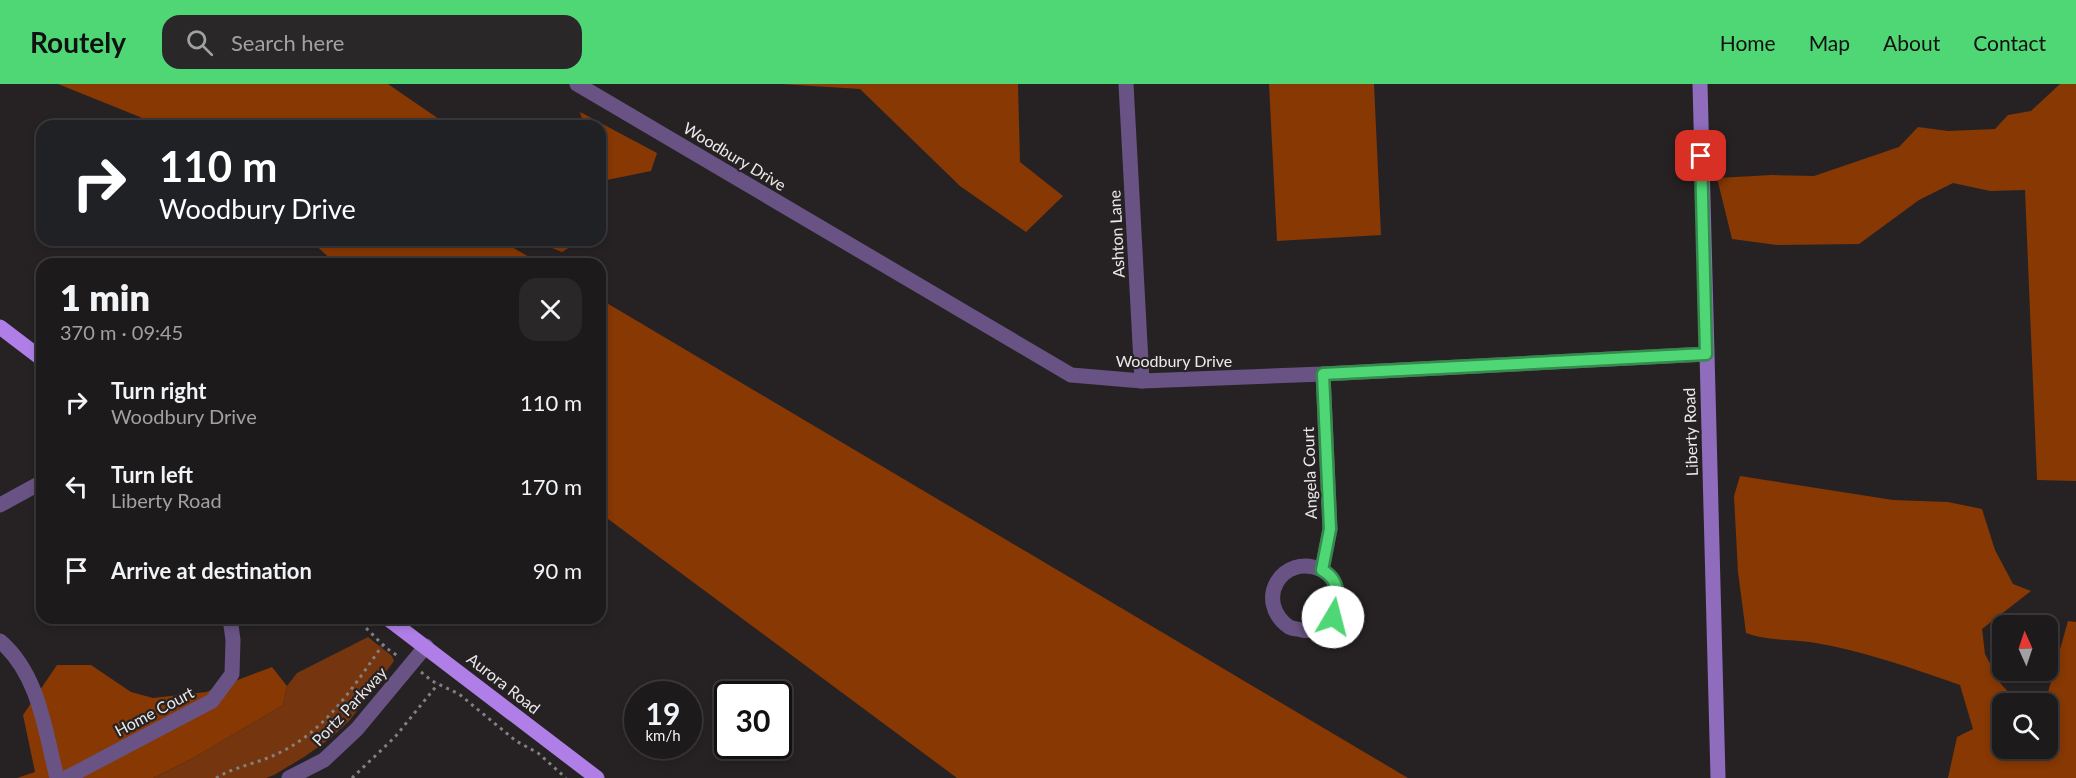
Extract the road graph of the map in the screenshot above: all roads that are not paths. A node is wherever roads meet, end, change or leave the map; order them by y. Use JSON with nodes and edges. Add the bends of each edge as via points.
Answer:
{"nodes":[{"id":1,"x":578,"y":84,"type":"edge"},
{"id":2,"x":1126,"y":84,"type":"edge"},
{"id":3,"x":1700,"y":84,"type":"edge"},
{"id":4,"x":0,"y":327,"type":"edge"},
{"id":5,"x":36,"y":354,"type":"edge"},
{"id":6,"x":1706,"y":354,"type":"junction"},
{"id":7,"x":1323,"y":374,"type":"junction"},
{"id":8,"x":1142,"y":381,"type":"junction"},
{"id":9,"x":36,"y":485,"type":"edge"},
{"id":10,"x":0,"y":505,"type":"edge"},
{"id":11,"x":1322,"y":570,"type":"junction"},
{"id":12,"x":231,"y":624,"type":"edge"},
{"id":13,"x":395,"y":624,"type":"edge"},
{"id":14,"x":0,"y":641,"type":"edge"},
{"id":15,"x":426,"y":646,"type":"junction"},
{"id":16,"x":57,"y":778,"type":"edge"},
{"id":17,"x":66,"y":778,"type":"edge"},
{"id":18,"x":289,"y":778,"type":"edge"},
{"id":19,"x":597,"y":778,"type":"edge"},
{"id":20,"x":1718,"y":778,"type":"edge"}],
"edges":[{"from":1,"to":8,"type":"street","name":"Woodbury Drive","via":[[1071,375]]},
{"from":2,"to":8,"type":"street","name":"Ashton Lane"},
{"from":3,"to":6,"type":"street","name":"Liberty Road"},
{"from":4,"to":5,"type":"main road"},
{"from":6,"to":7,"type":"street","name":"Woodbury Drive"},
{"from":6,"to":20,"type":"street","name":"Liberty Road"},
{"from":7,"to":8,"type":"street","name":"Woodbury Drive"},
{"from":7,"to":11,"type":"street","name":"Angela Court","via":[[1330,529]]},
{"from":9,"to":10,"type":"street"},
{"from":11,"to":11,"type":"street","via":[[1336,587],[1339,598],[1333,617],[1324,626],[1308,631],[1290,628],[1276,614],[1274,587],[1283,574],[1298,566]]},
{"from":12,"to":17,"type":"street","name":"Home Court","via":[[232,674],[212,701]]},
{"from":13,"to":15,"type":"main road","name":"Aurora Road"},
{"from":14,"to":16,"type":"street","via":[[16,658],[33,687]]},
{"from":15,"to":18,"type":"street","name":"Portz Parkway","via":[[357,729],[324,760]]},
{"from":15,"to":19,"type":"main road","name":"Aurora Road"}]}
